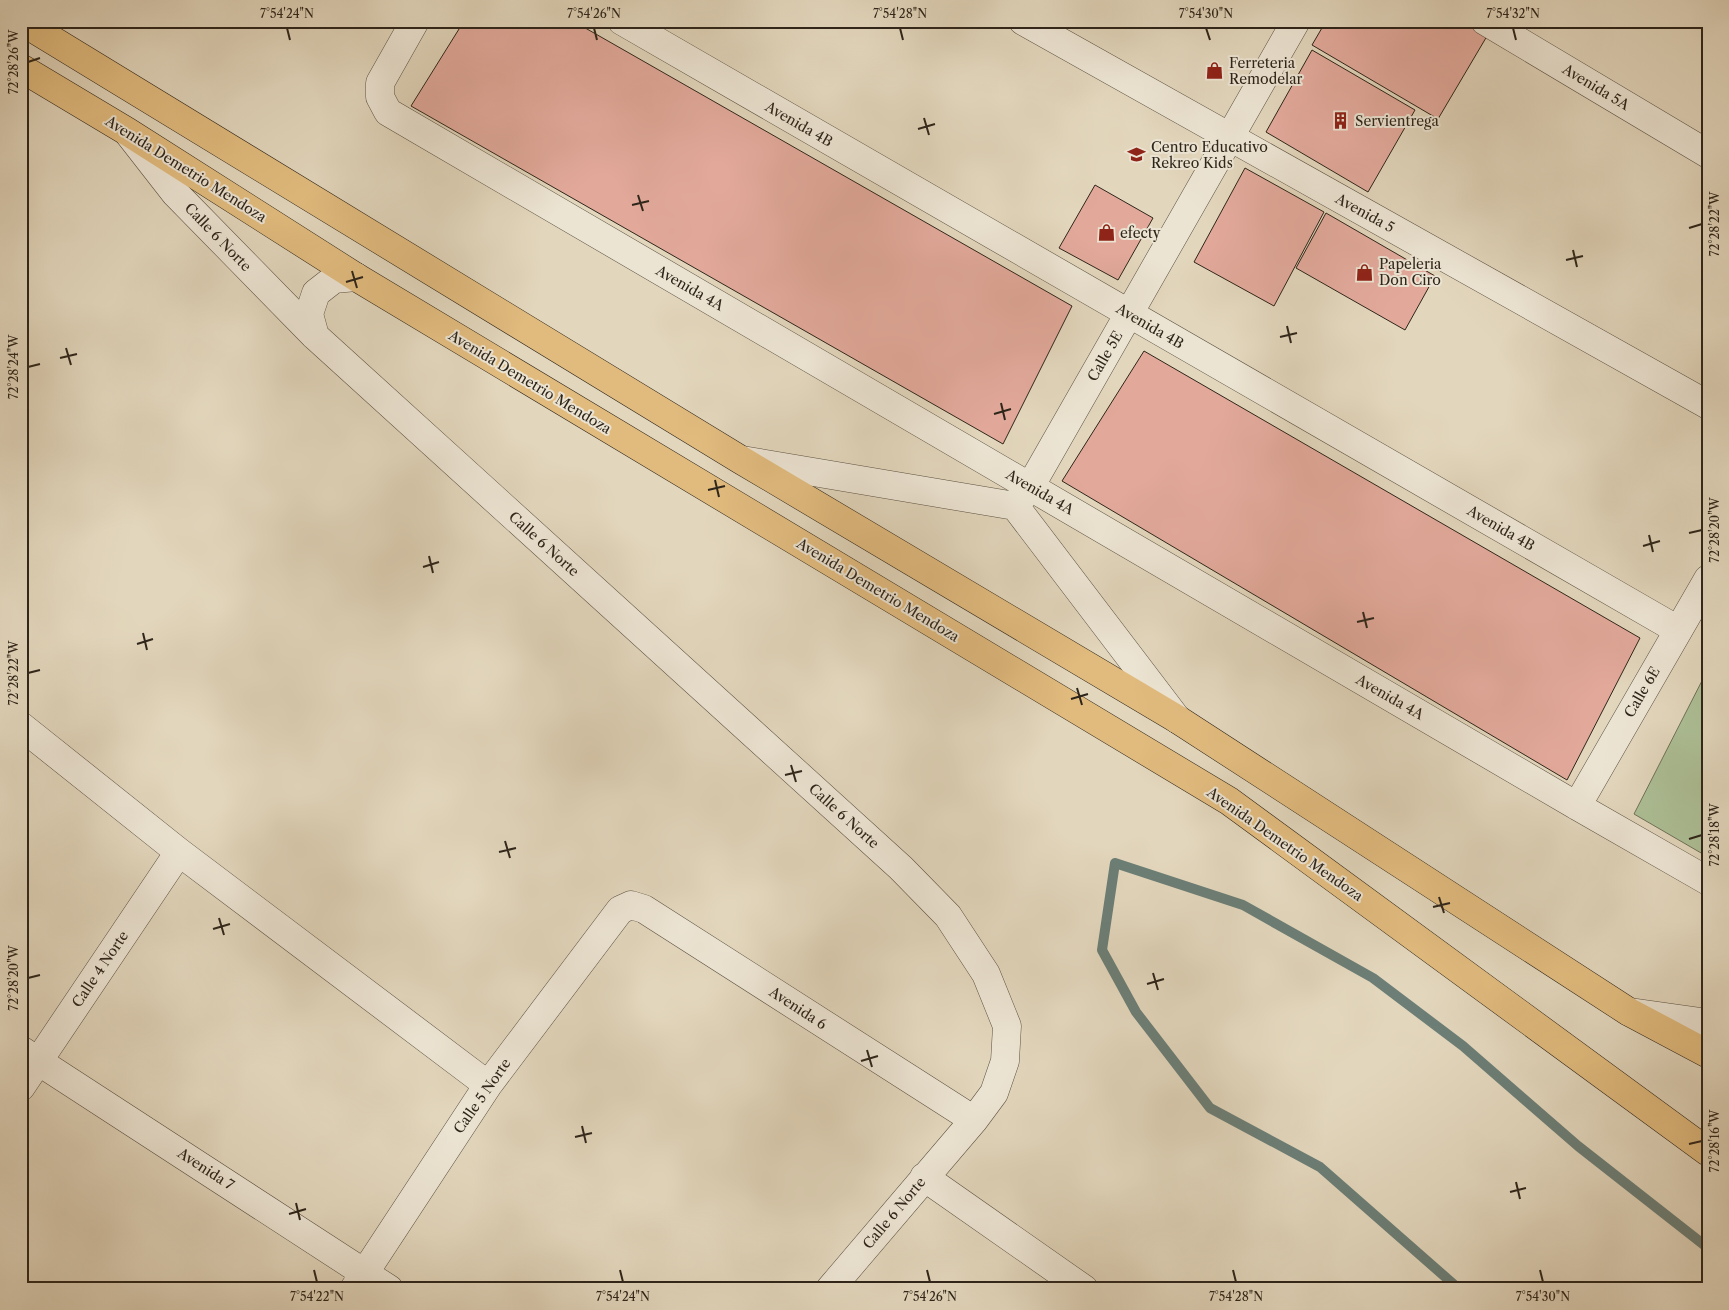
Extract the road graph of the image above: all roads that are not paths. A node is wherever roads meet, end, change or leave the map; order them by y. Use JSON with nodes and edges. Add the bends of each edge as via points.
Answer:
{"nodes":[{"id":1,"x":21,"y":21,"type":"edge"},
{"id":2,"x":415,"y":21,"type":"edge"},
{"id":3,"x":622,"y":21,"type":"edge"},
{"id":4,"x":1023,"y":21,"type":"edge"},
{"id":5,"x":1296,"y":21,"type":"edge"},
{"id":6,"x":1485,"y":21,"type":"edge"},
{"id":7,"x":21,"y":68,"type":"edge"},
{"id":8,"x":128,"y":132,"type":"junction"},
{"id":9,"x":1230,"y":137,"type":"junction"},
{"id":10,"x":1708,"y":154,"type":"edge"},
{"id":11,"x":356,"y":277,"type":"junction"},
{"id":12,"x":1128,"y":314,"type":"junction"},
{"id":13,"x":315,"y":336,"type":"junction"},
{"id":14,"x":1708,"y":405,"type":"edge"},
{"id":15,"x":741,"y":460,"type":"junction"},
{"id":16,"x":1023,"y":496,"type":"junction"},
{"id":17,"x":1708,"y":578,"type":"edge"},
{"id":18,"x":1678,"y":630,"type":"junction"},
{"id":19,"x":1178,"y":719,"type":"junction"},
{"id":20,"x":21,"y":726,"type":"edge"},
{"id":21,"x":1576,"y":806,"type":"junction"},
{"id":22,"x":179,"y":852,"type":"junction"},
{"id":23,"x":1708,"y":881,"type":"edge"},
{"id":24,"x":620,"y":910,"type":"joint"},
{"id":25,"x":1630,"y":1012,"type":"junction"},
{"id":26,"x":1708,"y":1023,"type":"edge"},
{"id":27,"x":1708,"y":1054,"type":"edge"},
{"id":28,"x":30,"y":1055,"type":"edge"},
{"id":29,"x":488,"y":1085,"type":"junction"},
{"id":30,"x":21,"y":1087,"type":"edge"},
{"id":31,"x":974,"y":1120,"type":"junction"},
{"id":32,"x":1708,"y":1152,"type":"edge"},
{"id":33,"x":924,"y":1177,"type":"junction"},
{"id":34,"x":359,"y":1280,"type":"edge"},
{"id":35,"x":390,"y":1289,"type":"edge"},
{"id":36,"x":830,"y":1289,"type":"edge"},
{"id":37,"x":1084,"y":1289,"type":"edge"}],
"edges":[{"from":1,"to":15,"type":"main road"},
{"from":2,"to":16,"type":"street","name":"Avenida 4A","via":[[380,83],[380,96],[388,112]]},
{"from":3,"to":12,"type":"street","name":"Avenida 4B"},
{"from":4,"to":9,"type":"street","name":"Avenida 5"},
{"from":5,"to":9,"type":"street","name":"Calle 5E"},
{"from":6,"to":10,"type":"street","name":"Avenida 5A"},
{"from":7,"to":8,"type":"main road","name":"Avenida Demetrio Mendoza"},
{"from":8,"to":11,"type":"main road","name":"Avenida Demetrio Mendoza"},
{"from":8,"to":13,"type":"street","name":"Calle 6 Norte","via":[[176,193]]},
{"from":9,"to":12,"type":"street","name":"Calle 5E"},
{"from":9,"to":14,"type":"street","name":"Avenida 5"},
{"from":11,"to":13,"type":"street","via":[[334,279],[316,293],[309,314]]},
{"from":11,"to":32,"type":"main road","name":"Avenida Demetrio Mendoza","via":[[1229,801]]},
{"from":12,"to":16,"type":"street","name":"Calle 5E"},
{"from":12,"to":18,"type":"street","name":"Avenida 4B"},
{"from":13,"to":31,"type":"street","name":"Calle 6 Norte","via":[[901,868],[948,916],[986,974],[1007,1026],[1005,1061],[994,1093]]},
{"from":15,"to":16,"type":"street"},
{"from":15,"to":19,"type":"main road"},
{"from":16,"to":19,"type":"street"},
{"from":16,"to":21,"type":"street","name":"Avenida 4A"},
{"from":17,"to":18,"type":"street","name":"Calle 6E"},
{"from":18,"to":21,"type":"street","name":"Calle 6E"},
{"from":19,"to":25,"type":"main road"},
{"from":20,"to":22,"type":"street"},
{"from":21,"to":23,"type":"street","name":"Avenida 4A"},
{"from":22,"to":28,"type":"street","name":"Calle 4 Norte"},
{"from":22,"to":29,"type":"street"},
{"from":24,"to":29,"type":"street","name":"Calle 5 Norte"},
{"from":24,"to":31,"type":"street","name":"Avenida 6","via":[[632,905],[644,910]]},
{"from":25,"to":26,"type":"street"},
{"from":25,"to":27,"type":"main road"},
{"from":28,"to":30,"type":"street","name":"Calle 4 Norte"},
{"from":28,"to":34,"type":"street","name":"Avenida 7"},
{"from":29,"to":34,"type":"street","name":"Calle 5 Norte"},
{"from":31,"to":33,"type":"street","name":"Calle 6 Norte"},
{"from":33,"to":36,"type":"street","name":"Calle 6 Norte"},
{"from":33,"to":37,"type":"street"},
{"from":34,"to":35,"type":"street","name":"Avenida 7"}]}
